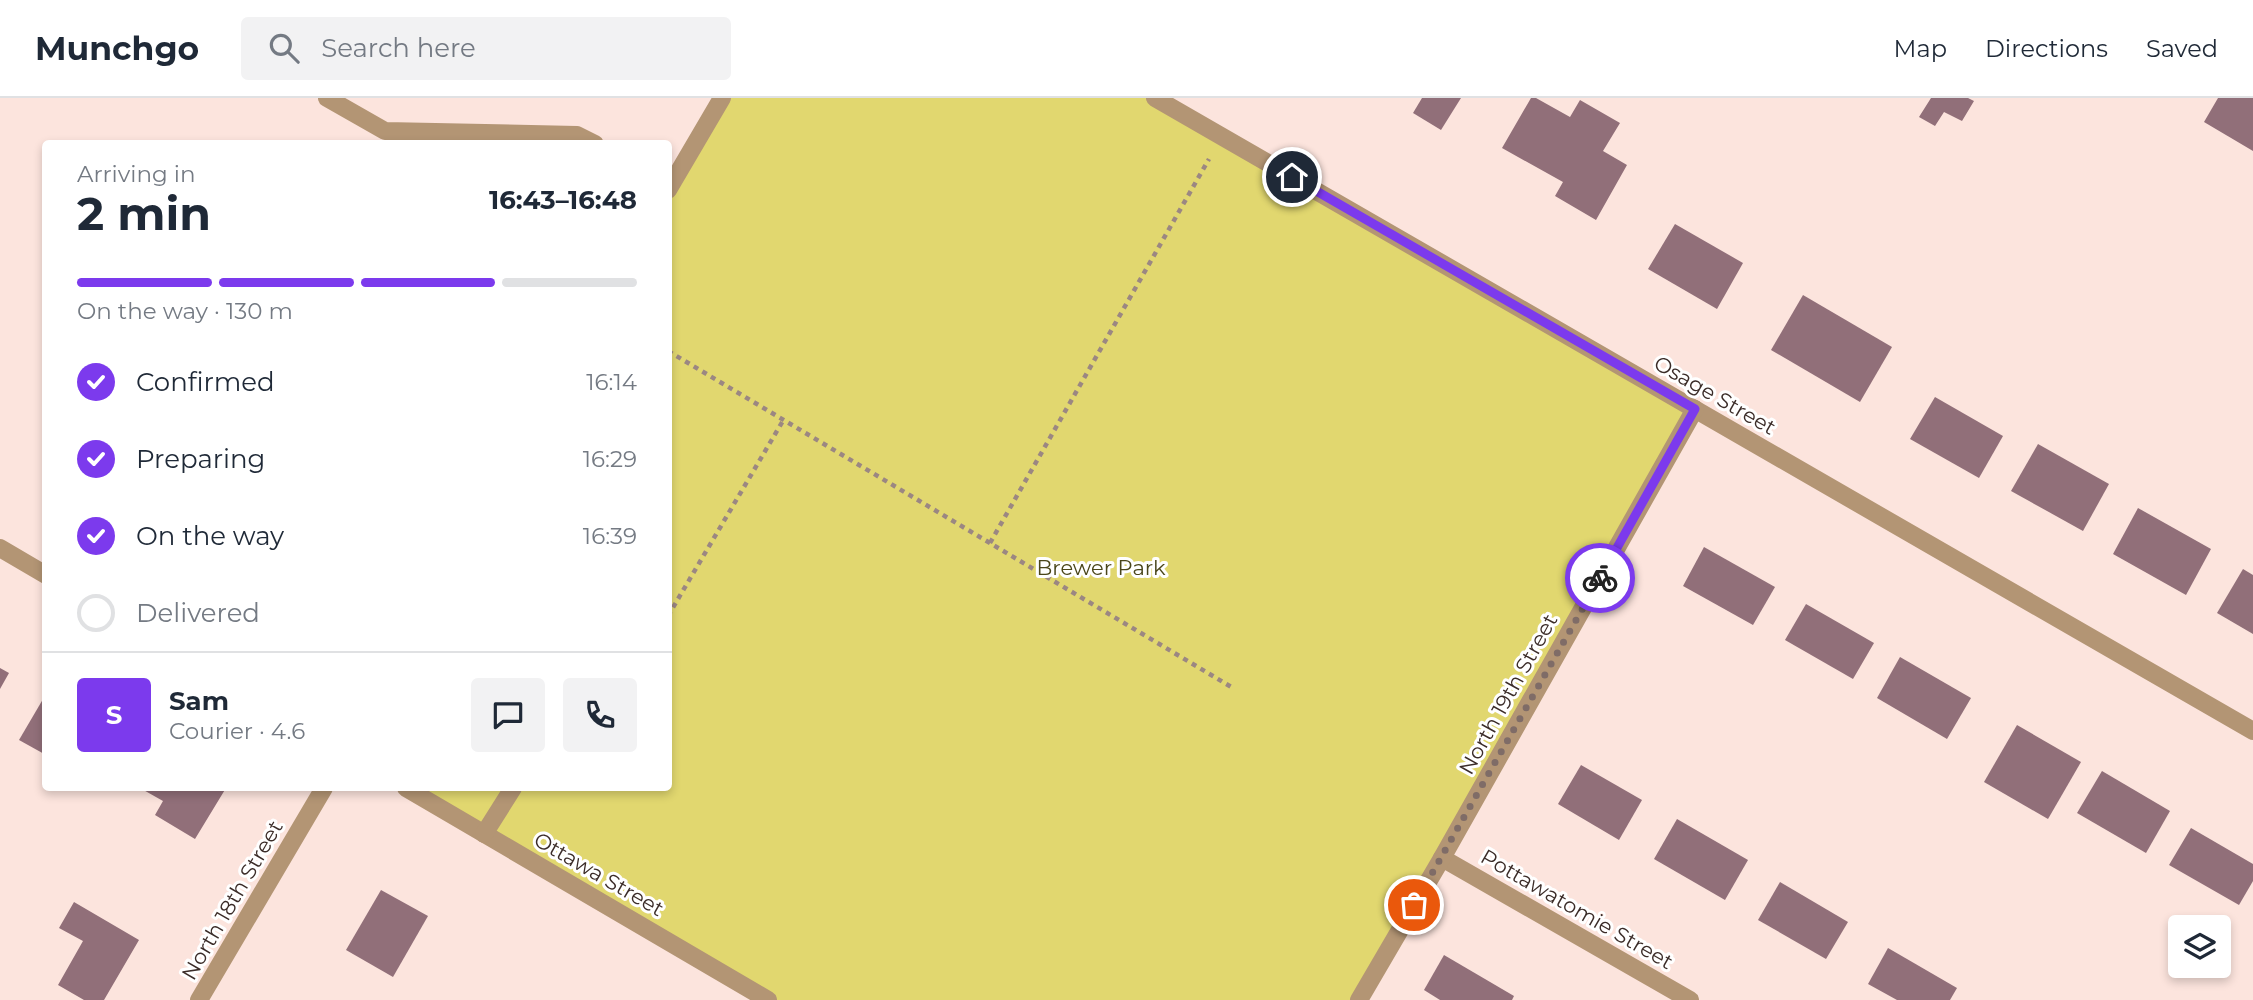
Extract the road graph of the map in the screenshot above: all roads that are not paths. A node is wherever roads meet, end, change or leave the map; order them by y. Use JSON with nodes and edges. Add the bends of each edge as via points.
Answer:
{"nodes":[{"id":1,"x":327,"y":98,"type":"edge"},
{"id":2,"x":722,"y":98,"type":"edge"},
{"id":3,"x":1155,"y":98,"type":"edge"},
{"id":4,"x":587,"y":140,"type":"edge"},
{"id":5,"x":672,"y":183,"type":"edge"},
{"id":6,"x":1695,"y":409,"type":"junction"},
{"id":7,"x":0,"y":548,"type":"edge"},
{"id":8,"x":42,"y":573,"type":"edge"},
{"id":9,"x":2253,"y":731,"type":"edge"},
{"id":10,"x":322,"y":791,"type":"edge"},
{"id":11,"x":411,"y":791,"type":"edge"},
{"id":12,"x":511,"y":791,"type":"edge"},
{"id":13,"x":484,"y":834,"type":"junction"},
{"id":14,"x":1442,"y":858,"type":"junction"},
{"id":15,"x":199,"y":1000,"type":"edge"},
{"id":16,"x":768,"y":1000,"type":"edge"},
{"id":17,"x":1359,"y":1000,"type":"edge"},
{"id":18,"x":1690,"y":1000,"type":"edge"}],
"edges":[{"from":1,"to":4,"type":"street","via":[[385,131],[577,135]]},
{"from":2,"to":5,"type":"street"},
{"from":3,"to":6,"type":"street","name":"Osage Street"},
{"from":6,"to":9,"type":"street","name":"Osage Street"},
{"from":6,"to":14,"type":"street","name":"North 19th Street"},
{"from":7,"to":8,"type":"street"},
{"from":10,"to":15,"type":"street","name":"North 18th Street"},
{"from":11,"to":13,"type":"street","name":"Ottawa Street"},
{"from":12,"to":13,"type":"street"},
{"from":13,"to":16,"type":"street","name":"Ottawa Street"},
{"from":14,"to":17,"type":"street","name":"North 19th Street"},
{"from":14,"to":18,"type":"street","name":"Pottawatomie Street"}]}
